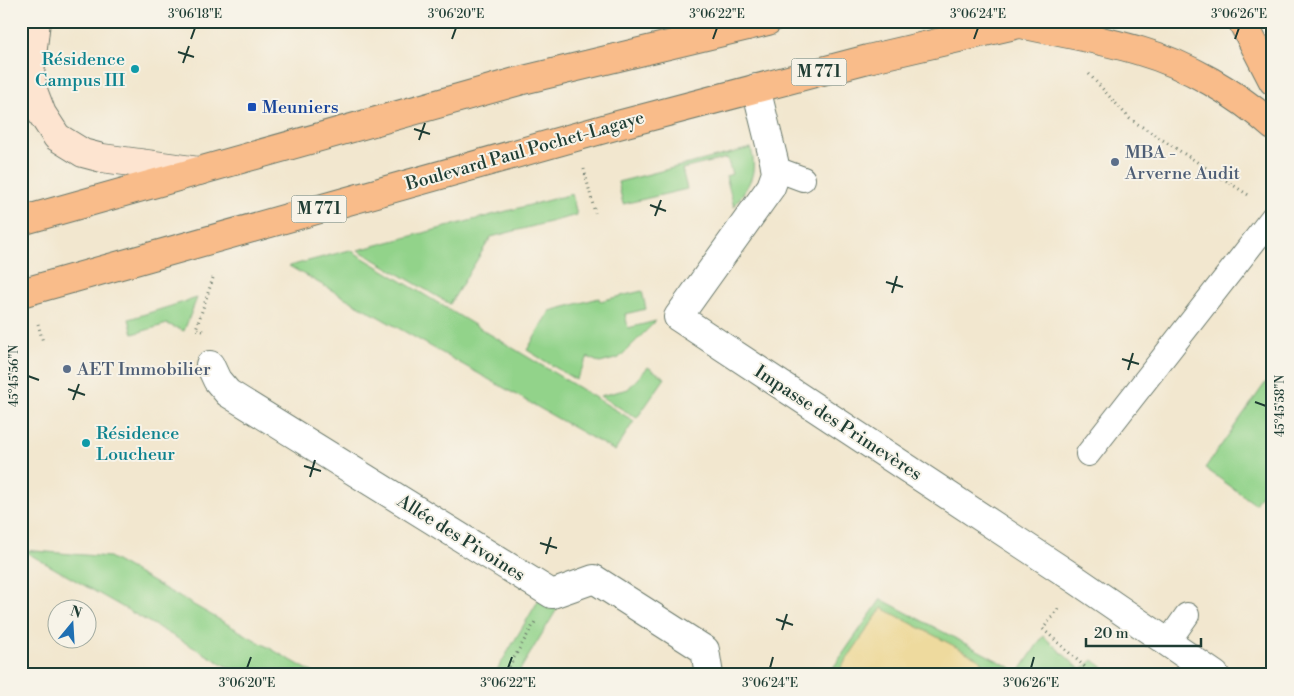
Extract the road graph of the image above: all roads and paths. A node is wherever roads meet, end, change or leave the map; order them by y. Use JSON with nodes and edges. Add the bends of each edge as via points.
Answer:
{"nodes":[{"id":1,"x":32,"y":21,"type":"edge"},
{"id":2,"x":36,"y":21,"type":"edge"},
{"id":3,"x":768,"y":21,"type":"edge"},
{"id":4,"x":1242,"y":21,"type":"edge"},
{"id":5,"x":1026,"y":22,"type":"edge"},
{"id":6,"x":21,"y":44,"type":"edge"},
{"id":7,"x":1089,"y":74,"type":"dead end"},
{"id":8,"x":1273,"y":82,"type":"edge"},
{"id":9,"x":756,"y":88,"type":"junction"},
{"id":10,"x":1273,"y":126,"type":"edge"},
{"id":11,"x":576,"y":137,"type":"junction"},
{"id":12,"x":776,"y":169,"type":"junction"},
{"id":13,"x":199,"y":171,"type":"junction"},
{"id":14,"x":803,"y":179,"type":"dead end"},
{"id":15,"x":1257,"y":197,"type":"dead end"},
{"id":16,"x":595,"y":213,"type":"dead end"},
{"id":17,"x":1273,"y":216,"type":"edge"},
{"id":18,"x":21,"y":221,"type":"edge"},
{"id":19,"x":228,"y":234,"type":"junction"},
{"id":20,"x":21,"y":293,"type":"edge"},
{"id":21,"x":37,"y":321,"type":"dead end"},
{"id":22,"x":196,"y":328,"type":"dead end"},
{"id":23,"x":43,"y":342,"type":"dead end"},
{"id":24,"x":210,"y":364,"type":"dead end"},
{"id":25,"x":1088,"y":454,"type":"dead end"},
{"id":26,"x":1078,"y":581,"type":"junction"},
{"id":27,"x":552,"y":594,"type":"junction"},
{"id":28,"x":1187,"y":615,"type":"dead end"},
{"id":29,"x":1168,"y":642,"type":"junction"},
{"id":30,"x":504,"y":675,"type":"edge"},
{"id":31,"x":709,"y":675,"type":"edge"},
{"id":32,"x":1087,"y":675,"type":"edge"},
{"id":33,"x":1215,"y":675,"type":"edge"}],
"edges":[{"from":1,"to":6,"type":"main road"},
{"from":2,"to":13,"type":"main road","via":[[30,74],[42,114],[58,137],[82,153],[102,158]]},
{"from":3,"to":13,"type":"main road","via":[[519,81]]},
{"from":4,"to":8,"type":"main road"},
{"from":5,"to":9,"type":"main road","name":"Boulevard Paul Pochet-Lagaye","number":"M 771"},
{"from":5,"to":10,"type":"main road","via":[[1141,51],[1180,66],[1218,86]]},
{"from":7,"to":15,"type":"path","via":[[1130,119],[1249,196]]},
{"from":9,"to":11,"type":"main road","name":"Boulevard Paul Pochet-Lagaye","number":"M 771"},
{"from":9,"to":12,"type":"street"},
{"from":11,"to":16,"type":"path"},
{"from":11,"to":19,"type":"main road","name":"Boulevard Paul Pochet-Lagaye","number":"M 771"},
{"from":12,"to":14,"type":"lane"},
{"from":12,"to":26,"type":"street","name":"Impasse des Primevères","via":[[771,187],[678,317]]},
{"from":13,"to":18,"type":"main road"},
{"from":17,"to":25,"type":"lane"},
{"from":19,"to":20,"type":"main road","name":"Boulevard Paul Pochet-Lagaye","number":"M 771"},
{"from":19,"to":22,"type":"path"},
{"from":21,"to":23,"type":"path"},
{"from":24,"to":27,"type":"street","name":"Allée des Pivoines","via":[[228,394]]},
{"from":26,"to":29,"type":"street","name":"Impasse des Primevères"},
{"from":26,"to":32,"type":"path","via":[[1043,629],[1085,667]]},
{"from":27,"to":30,"type":"path"},
{"from":27,"to":31,"type":"street","via":[[594,579],[705,650]]},
{"from":28,"to":29,"type":"lane"},
{"from":29,"to":33,"type":"street","name":"Impasse des Primevères"}]}
